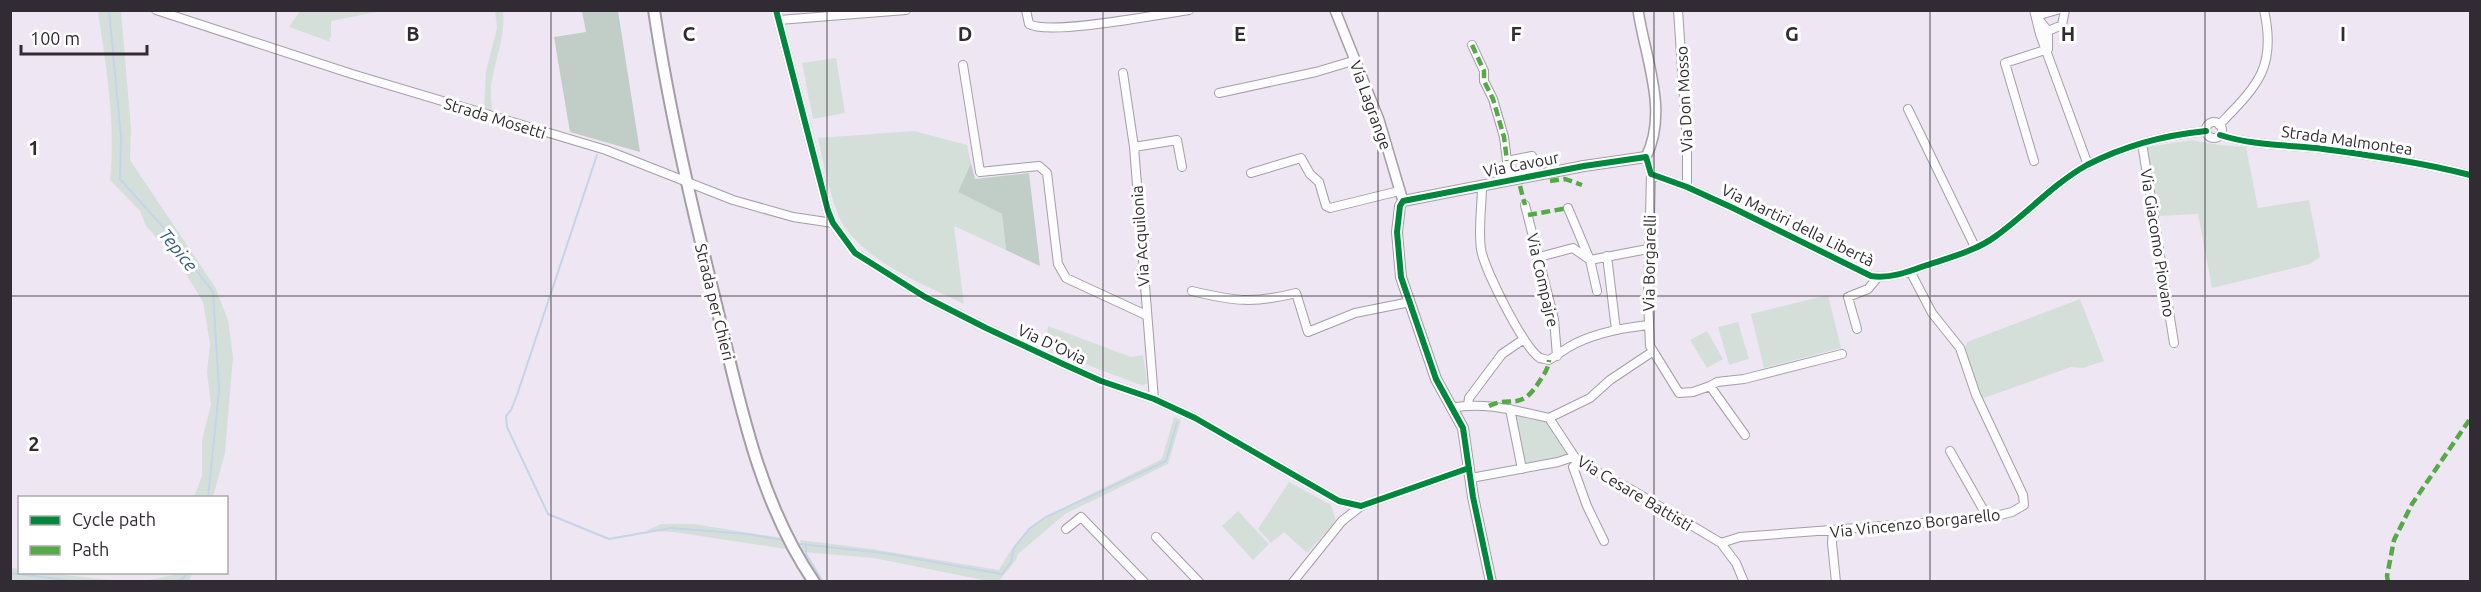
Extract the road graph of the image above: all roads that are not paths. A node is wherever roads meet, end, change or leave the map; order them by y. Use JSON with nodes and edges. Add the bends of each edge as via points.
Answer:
{"nodes":[{"id":1,"x":156,"y":10,"type":"edge"},
{"id":2,"x":654,"y":10,"type":"edge"},
{"id":3,"x":776,"y":10,"type":"edge"},
{"id":4,"x":906,"y":10,"type":"edge"},
{"id":5,"x":1026,"y":10,"type":"edge"},
{"id":6,"x":1189,"y":10,"type":"edge"},
{"id":7,"x":1335,"y":10,"type":"edge"},
{"id":8,"x":1638,"y":10,"type":"edge"},
{"id":9,"x":1678,"y":10,"type":"edge"},
{"id":10,"x":2057,"y":10,"type":"edge"},
{"id":11,"x":2065,"y":10,"type":"edge"},
{"id":12,"x":2264,"y":10,"type":"edge"},
{"id":13,"x":2035,"y":13,"type":"edge"},
{"id":14,"x":778,"y":20,"type":"junction"},
{"id":15,"x":2048,"y":31,"type":"junction"},
{"id":16,"x":1472,"y":45,"type":"dead end"},
{"id":17,"x":2048,"y":49,"type":"junction"},
{"id":18,"x":1356,"y":60,"type":"junction"},
{"id":19,"x":963,"y":65,"type":"dead end"},
{"id":20,"x":1123,"y":73,"type":"dead end"},
{"id":21,"x":1219,"y":93,"type":"dead end"},
{"id":22,"x":1908,"y":109,"type":"dead end"},
{"id":23,"x":2219,"y":125,"type":"junction"},
{"id":24,"x":2206,"y":131,"type":"junction"},
{"id":25,"x":2220,"y":135,"type":"junction"},
{"id":26,"x":2142,"y":143,"type":"junction"},
{"id":27,"x":1134,"y":147,"type":"junction"},
{"id":28,"x":1646,"y":157,"type":"junction"},
{"id":29,"x":1507,"y":161,"type":"junction"},
{"id":30,"x":2034,"y":161,"type":"dead end"},
{"id":31,"x":2088,"y":165,"type":"junction"},
{"id":32,"x":1182,"y":167,"type":"dead end"},
{"id":33,"x":1535,"y":172,"type":"junction"},
{"id":34,"x":1251,"y":173,"type":"dead end"},
{"id":35,"x":1651,"y":174,"type":"junction"},
{"id":36,"x":2470,"y":175,"type":"edge"},
{"id":37,"x":1509,"y":177,"type":"junction"},
{"id":38,"x":686,"y":182,"type":"junction"},
{"id":39,"x":1482,"y":185,"type":"junction"},
{"id":40,"x":1687,"y":187,"type":"junction"},
{"id":41,"x":1399,"y":191,"type":"junction"},
{"id":42,"x":1402,"y":201,"type":"junction"},
{"id":43,"x":1525,"y":205,"type":"dead end"},
{"id":44,"x":1568,"y":208,"type":"dead end"},
{"id":45,"x":833,"y":223,"type":"junction"},
{"id":46,"x":1975,"y":247,"type":"junction"},
{"id":47,"x":1648,"y":249,"type":"junction"},
{"id":48,"x":1607,"y":256,"type":"junction"},
{"id":49,"x":1539,"y":257,"type":"junction"},
{"id":50,"x":1590,"y":260,"type":"junction"},
{"id":51,"x":1910,"y":271,"type":"junction"},
{"id":52,"x":1878,"y":277,"type":"junction"},
{"id":53,"x":1192,"y":291,"type":"dead end"},
{"id":54,"x":1597,"y":291,"type":"dead end"},
{"id":55,"x":1410,"y":302,"type":"junction"},
{"id":56,"x":1146,"y":315,"type":"junction"},
{"id":57,"x":1648,"y":325,"type":"junction"},
{"id":58,"x":1857,"y":329,"type":"dead end"},
{"id":59,"x":1616,"y":330,"type":"junction"},
{"id":60,"x":1524,"y":339,"type":"junction"},
{"id":61,"x":2174,"y":343,"type":"dead end"},
{"id":62,"x":1652,"y":352,"type":"junction"},
{"id":63,"x":1842,"y":354,"type":"dead end"},
{"id":64,"x":1557,"y":356,"type":"junction"},
{"id":65,"x":1710,"y":386,"type":"junction"},
{"id":66,"x":1154,"y":399,"type":"junction"},
{"id":67,"x":1468,"y":405,"type":"junction"},
{"id":68,"x":1451,"y":408,"type":"junction"},
{"id":69,"x":1510,"y":410,"type":"junction"},
{"id":70,"x":1549,"y":418,"type":"junction"},
{"id":71,"x":1745,"y":435,"type":"dead end"},
{"id":72,"x":1950,"y":451,"type":"dead end"},
{"id":73,"x":1576,"y":459,"type":"junction"},
{"id":74,"x":1522,"y":469,"type":"junction"},
{"id":75,"x":1470,"y":473,"type":"junction"},
{"id":76,"x":1361,"y":506,"type":"junction"},
{"id":77,"x":1988,"y":518,"type":"junction"},
{"id":78,"x":1066,"y":529,"type":"dead end"},
{"id":79,"x":1833,"y":531,"type":"junction"},
{"id":80,"x":1156,"y":537,"type":"dead end"},
{"id":81,"x":1604,"y":541,"type":"dead end"},
{"id":82,"x":1721,"y":543,"type":"junction"},
{"id":83,"x":814,"y":582,"type":"edge"},
{"id":84,"x":1144,"y":582,"type":"edge"},
{"id":85,"x":1199,"y":582,"type":"edge"},
{"id":86,"x":1293,"y":582,"type":"edge"},
{"id":87,"x":1491,"y":582,"type":"edge"},
{"id":88,"x":1744,"y":582,"type":"edge"},
{"id":89,"x":1836,"y":582,"type":"edge"}],
"edges":[{"from":1,"to":38,"type":"street","name":"Strada Mosetti","via":[[606,150]]},
{"from":2,"to":38,"type":"main road","name":"Strada per Chieri"},
{"from":3,"to":14,"type":"street","name":"Via D'Ovia"},
{"from":4,"to":14,"type":"street"},
{"from":5,"to":6,"type":"street","via":[[1029,24],[1034,27],[1056,27]]},
{"from":7,"to":18,"type":"street","name":"Via Lagrange"},
{"from":8,"to":28,"type":"street","via":[[1657,111],[1653,143]]},
{"from":9,"to":40,"type":"street","name":"Via Don Mosso"},
{"from":10,"to":13,"type":"street"},
{"from":11,"to":15,"type":"street","via":[[2062,25]]},
{"from":12,"to":23,"type":"street","via":[[2269,40],[2262,74],[2251,93]]},
{"from":13,"to":15,"type":"street"},
{"from":13,"to":17,"type":"street"},
{"from":14,"to":45,"type":"street","name":"Via D'Ovia"},
{"from":15,"to":17,"type":"street"},
{"from":16,"to":29,"type":"street","via":[[1493,99]]},
{"from":17,"to":30,"type":"street","via":[[2005,63]]},
{"from":17,"to":31,"type":"street"},
{"from":18,"to":21,"type":"street"},
{"from":18,"to":41,"type":"street","name":"Via Lagrange","via":[[1379,120]]},
{"from":19,"to":56,"type":"street","via":[[980,172],[1039,166],[1047,173],[1058,264],[1066,278]]},
{"from":20,"to":27,"type":"street","name":"Via Acquilonia"},
{"from":22,"to":46,"type":"street"},
{"from":23,"to":24,"type":"street","via":[[2210,124]]},
{"from":23,"to":25,"type":"street"},
{"from":24,"to":25,"type":"street","via":[[2211,138]]},
{"from":24,"to":26,"type":"street","name":"Via Martiri della Libertà"},
{"from":25,"to":36,"type":"street","name":"Strada Malmontea","via":[[2421,164]]},
{"from":26,"to":31,"type":"street","name":"Via Martiri della Libertà"},
{"from":26,"to":61,"type":"street","name":"Via Giacomo Piovano"},
{"from":27,"to":32,"type":"street","via":[[1178,140]]},
{"from":27,"to":56,"type":"street","name":"Via Acquilonia"},
{"from":28,"to":33,"type":"street","name":"Via Cavour"},
{"from":28,"to":35,"type":"street"},
{"from":29,"to":33,"type":"street","via":[[1532,156]]},
{"from":29,"to":37,"type":"street"},
{"from":31,"to":46,"type":"street","name":"Via Martiri della Libertà","via":[[2058,183],[1996,236]]},
{"from":33,"to":37,"type":"street","name":"Via Cavour"},
{"from":34,"to":41,"type":"street","via":[[1301,158],[1319,182],[1330,208]]},
{"from":35,"to":40,"type":"street","name":"Via Martiri della Libertà"},
{"from":35,"to":47,"type":"street","name":"Via Borgarelli"},
{"from":37,"to":39,"type":"street","name":"Via Cavour"},
{"from":38,"to":45,"type":"street","name":"Strada Mosetti","via":[[793,217]]},
{"from":38,"to":83,"type":"main road","name":"Strada per Chieri","via":[[746,428],[779,515]]},
{"from":39,"to":42,"type":"street","name":"Via Cavour"},
{"from":39,"to":60,"type":"street","via":[[1481,251],[1490,278]]},
{"from":40,"to":52,"type":"street","name":"Via Martiri della Libertà"},
{"from":41,"to":42,"type":"street","name":"Via Lagrange"},
{"from":42,"to":55,"type":"street","via":[[1397,253]]},
{"from":43,"to":49,"type":"street","name":"Via Compajre"},
{"from":44,"to":50,"type":"street"},
{"from":45,"to":66,"type":"street","name":"Via D'Ovia","via":[[855,253],[925,297],[1101,381]]},
{"from":46,"to":51,"type":"street","name":"Via Martiri della Libertà"},
{"from":47,"to":48,"type":"street"},
{"from":47,"to":57,"type":"street","name":"Via Borgarelli"},
{"from":48,"to":50,"type":"street"},
{"from":48,"to":59,"type":"street"},
{"from":49,"to":50,"type":"street","via":[[1573,248]]},
{"from":49,"to":64,"type":"street","name":"Via Compajre","via":[[1554,319]]},
{"from":50,"to":54,"type":"street"},
{"from":51,"to":52,"type":"street","name":"Via Martiri della Libertà"},
{"from":51,"to":77,"type":"street","name":"Via Vincenzo Borgarello","via":[[1932,313],[1960,348],[1976,395],[2025,501],[2020,509]]},
{"from":52,"to":58,"type":"street","via":[[1869,289],[1848,297]]},
{"from":53,"to":55,"type":"street","via":[[1237,301],[1266,301],[1296,293],[1308,332],[1355,313]]},
{"from":55,"to":68,"type":"street","via":[[1436,379]]},
{"from":56,"to":66,"type":"street","name":"Via Acquilonia"},
{"from":57,"to":59,"type":"street"},
{"from":57,"to":62,"type":"street","name":"Via Borgarelli"},
{"from":59,"to":64,"type":"street","via":[[1569,346]]},
{"from":60,"to":64,"type":"street","via":[[1540,358],[1549,360]]},
{"from":60,"to":67,"type":"street","via":[[1502,354],[1469,398]]},
{"from":62,"to":65,"type":"street","via":[[1679,393]]},
{"from":62,"to":70,"type":"street","via":[[1590,398]]},
{"from":63,"to":65,"type":"street"},
{"from":65,"to":71,"type":"street"},
{"from":66,"to":76,"type":"street","name":"Via D'Ovia","via":[[1223,433],[1324,495]]},
{"from":67,"to":68,"type":"street"},
{"from":67,"to":69,"type":"street"},
{"from":68,"to":75,"type":"street","via":[[1463,428]]},
{"from":69,"to":70,"type":"street"},
{"from":69,"to":74,"type":"street"},
{"from":70,"to":73,"type":"street","name":"Via Cesare Battisti"},
{"from":72,"to":77,"type":"street"},
{"from":73,"to":74,"type":"street"},
{"from":73,"to":81,"type":"street","via":[[1573,467]]},
{"from":73,"to":82,"type":"street","name":"Via Cesare Battisti"},
{"from":74,"to":75,"type":"street"},
{"from":75,"to":76,"type":"street"},
{"from":75,"to":87,"type":"street"},
{"from":76,"to":86,"type":"street","via":[[1342,521]]},
{"from":77,"to":79,"type":"street","name":"Via Vincenzo Borgarello"},
{"from":78,"to":84,"type":"street","via":[[1081,517]]},
{"from":79,"to":82,"type":"street","name":"Via Vincenzo Borgarello","via":[[1740,537]]},
{"from":79,"to":89,"type":"street"},
{"from":80,"to":85,"type":"street"},
{"from":82,"to":88,"type":"street","name":"Via Cesare Battisti"}]}
